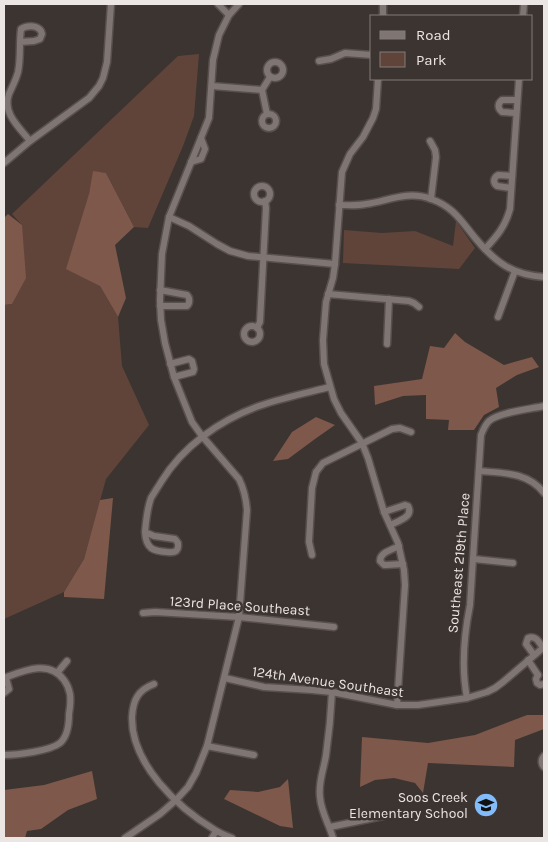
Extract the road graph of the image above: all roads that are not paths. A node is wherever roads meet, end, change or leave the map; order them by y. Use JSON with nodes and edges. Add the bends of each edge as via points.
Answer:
{"nodes":[{"id":1,"x":110,"y":4,"type":"edge"},
{"id":2,"x":218,"y":4,"type":"edge"},
{"id":3,"x":239,"y":4,"type":"edge"},
{"id":4,"x":229,"y":15,"type":"junction"},
{"id":5,"x":20,"y":42,"type":"dead end"},
{"id":6,"x":370,"y":55,"type":"edge"},
{"id":7,"x":319,"y":61,"type":"dead end"},
{"id":8,"x":270,"y":76,"type":"dead end"},
{"id":9,"x":378,"y":80,"type":"edge"},
{"id":10,"x":519,"y":80,"type":"edge"},
{"id":11,"x":212,"y":86,"type":"junction"},
{"id":12,"x":262,"y":90,"type":"junction"},
{"id":13,"x":517,"y":100,"type":"junction"},
{"id":14,"x":516,"y":113,"type":"junction"},
{"id":15,"x":267,"y":114,"type":"dead end"},
{"id":16,"x":30,"y":141,"type":"junction"},
{"id":17,"x":430,"y":141,"type":"dead end"},
{"id":18,"x":4,"y":163,"type":"edge"},
{"id":19,"x":512,"y":176,"type":"junction"},
{"id":20,"x":512,"y":188,"type":"junction"},
{"id":21,"x":431,"y":199,"type":"junction"},
{"id":22,"x":265,"y":201,"type":"dead end"},
{"id":23,"x":339,"y":204,"type":"junction"},
{"id":24,"x":169,"y":216,"type":"junction"},
{"id":25,"x":485,"y":249,"type":"junction"},
{"id":26,"x":263,"y":258,"type":"junction"},
{"id":27,"x":335,"y":264,"type":"junction"},
{"id":28,"x":514,"y":271,"type":"junction"},
{"id":29,"x":544,"y":277,"type":"edge"},
{"id":30,"x":160,"y":290,"type":"junction"},
{"id":31,"x":328,"y":294,"type":"junction"},
{"id":32,"x":389,"y":299,"type":"junction"},
{"id":33,"x":160,"y":306,"type":"junction"},
{"id":34,"x":419,"y":307,"type":"dead end"},
{"id":35,"x":498,"y":317,"type":"dead end"},
{"id":36,"x":257,"y":328,"type":"dead end"},
{"id":37,"x":387,"y":344,"type":"dead end"},
{"id":38,"x":170,"y":364,"type":"junction"},
{"id":39,"x":174,"y":377,"type":"junction"},
{"id":40,"x":330,"y":387,"type":"junction"},
{"id":41,"x":544,"y":406,"type":"edge"},
{"id":42,"x":411,"y":432,"type":"dead end"},
{"id":43,"x":202,"y":436,"type":"junction"},
{"id":44,"x":362,"y":443,"type":"junction"},
{"id":45,"x":479,"y":470,"type":"junction"},
{"id":46,"x":544,"y":493,"type":"edge"},
{"id":47,"x":384,"y":512,"type":"junction"},
{"id":48,"x":390,"y":525,"type":"junction"},
{"id":49,"x":145,"y":532,"type":"junction"},
{"id":50,"x":399,"y":546,"type":"junction"},
{"id":51,"x":312,"y":555,"type":"dead end"},
{"id":52,"x":474,"y":560,"type":"junction"},
{"id":53,"x":513,"y":563,"type":"dead end"},
{"id":54,"x":403,"y":564,"type":"junction"},
{"id":55,"x":143,"y":613,"type":"dead end"},
{"id":56,"x":240,"y":617,"type":"junction"},
{"id":57,"x":334,"y":627,"type":"dead end"},
{"id":58,"x":544,"y":648,"type":"edge"},
{"id":59,"x":534,"y":655,"type":"junction"},
{"id":60,"x":528,"y":660,"type":"junction"},
{"id":61,"x":67,"y":661,"type":"dead end"},
{"id":62,"x":57,"y":673,"type":"junction"},
{"id":63,"x":541,"y":675,"type":"edge"},
{"id":64,"x":5,"y":678,"type":"edge"},
{"id":65,"x":225,"y":678,"type":"junction"},
{"id":66,"x":154,"y":684,"type":"dead end"},
{"id":67,"x":544,"y":684,"type":"edge"},
{"id":68,"x":332,"y":692,"type":"junction"},
{"id":69,"x":4,"y":693,"type":"edge"},
{"id":70,"x":467,"y":698,"type":"junction"},
{"id":71,"x":397,"y":705,"type":"junction"},
{"id":72,"x":208,"y":746,"type":"junction"},
{"id":73,"x":4,"y":755,"type":"edge"},
{"id":74,"x":254,"y":755,"type":"dead end"},
{"id":75,"x":544,"y":756,"type":"edge"},
{"id":76,"x":544,"y":767,"type":"edge"},
{"id":77,"x":176,"y":800,"type":"junction"},
{"id":78,"x":383,"y":816,"type":"dead end"},
{"id":79,"x":330,"y":827,"type":"junction"},
{"id":80,"x":216,"y":831,"type":"junction"},
{"id":81,"x":125,"y":838,"type":"edge"},
{"id":82,"x":212,"y":838,"type":"edge"},
{"id":83,"x":232,"y":838,"type":"edge"},
{"id":84,"x":333,"y":838,"type":"edge"}],
"edges":[{"from":1,"to":16,"type":"street","via":[[107,62],[99,86],[89,98]]},
{"from":2,"to":4,"type":"street"},
{"from":3,"to":4,"type":"street"},
{"from":4,"to":11,"type":"street","via":[[216,46]]},
{"from":5,"to":16,"type":"street","via":[[18,73],[7,101],[11,117]]},
{"from":6,"to":7,"type":"street","via":[[345,54]]},
{"from":8,"to":12,"type":"street"},
{"from":9,"to":23,"type":"street","via":[[376,109],[342,172]]},
{"from":10,"to":13,"type":"street"},
{"from":11,"to":12,"type":"street"},
{"from":11,"to":24,"type":"street","via":[[209,118]]},
{"from":12,"to":15,"type":"street"},
{"from":13,"to":14,"type":"street"},
{"from":13,"to":14,"type":"street","via":[[502,100],[498,106],[502,112]]},
{"from":14,"to":19,"type":"street"},
{"from":16,"to":18,"type":"street"},
{"from":17,"to":21,"type":"street","via":[[436,157]]},
{"from":19,"to":20,"type":"street"},
{"from":19,"to":20,"type":"street","via":[[498,176],[494,181],[497,186]]},
{"from":20,"to":25,"type":"street","via":[[507,217],[499,234]]},
{"from":21,"to":23,"type":"street","via":[[411,195],[366,204]]},
{"from":21,"to":25,"type":"street","via":[[454,211]]},
{"from":22,"to":26,"type":"street"},
{"from":23,"to":27,"type":"street"},
{"from":24,"to":26,"type":"street","via":[[230,251]]},
{"from":24,"to":30,"type":"street"},
{"from":25,"to":28,"type":"street","via":[[495,260]]},
{"from":26,"to":27,"type":"street"},
{"from":26,"to":36,"type":"street"},
{"from":27,"to":31,"type":"street"},
{"from":28,"to":29,"type":"street"},
{"from":28,"to":35,"type":"street"},
{"from":30,"to":33,"type":"street"},
{"from":30,"to":33,"type":"street","via":[[189,298],[187,306]]},
{"from":31,"to":32,"type":"street"},
{"from":31,"to":40,"type":"street","via":[[323,353]]},
{"from":32,"to":34,"type":"street","via":[[409,301]]},
{"from":32,"to":37,"type":"street"},
{"from":33,"to":38,"type":"street"},
{"from":38,"to":39,"type":"street"},
{"from":38,"to":39,"type":"street","via":[[192,360],[193,372]]},
{"from":39,"to":43,"type":"street","via":[[192,422]]},
{"from":40,"to":43,"type":"street","via":[[254,408]]},
{"from":40,"to":44,"type":"street","via":[[341,413]]},
{"from":41,"to":45,"type":"street","name":"Southeast 219th Place","via":[[502,414],[490,420],[483,430]]},
{"from":42,"to":44,"type":"street","via":[[396,428]]},
{"from":43,"to":49,"type":"street","via":[[176,460],[152,496]]},
{"from":43,"to":56,"type":"street","via":[[234,472],[245,497],[247,510]]},
{"from":44,"to":47,"type":"street"},
{"from":44,"to":51,"type":"street","via":[[323,463],[316,472],[309,528]]},
{"from":45,"to":46,"type":"street","via":[[518,475],[533,482]]},
{"from":45,"to":52,"type":"street","name":"Southeast 219th Place"},
{"from":47,"to":48,"type":"street"},
{"from":47,"to":48,"type":"street","via":[[406,505],[410,508],[407,516]]},
{"from":48,"to":50,"type":"street"},
{"from":49,"to":49,"type":"street","via":[[175,539],[178,548],[174,552],[155,551],[146,541]]},
{"from":50,"to":54,"type":"street"},
{"from":50,"to":54,"type":"street","via":[[383,554],[380,561],[386,565]]},
{"from":52,"to":53,"type":"street"},
{"from":52,"to":70,"type":"street","name":"Southeast 219th Place","via":[[464,672]]},
{"from":54,"to":71,"type":"street","via":[[405,585]]},
{"from":55,"to":56,"type":"street","name":"123rd Place Southeast"},
{"from":56,"to":57,"type":"street","name":"123rd Place Southeast"},
{"from":56,"to":65,"type":"street"},
{"from":58,"to":59,"type":"street","name":"124th Avenue Southeast"},
{"from":58,"to":59,"type":"street","name":"124th Avenue Southeast","via":[[534,638],[528,638],[526,644]]},
{"from":59,"to":60,"type":"street","name":"124th Avenue Southeast"},
{"from":60,"to":63,"type":"street"},
{"from":60,"to":70,"type":"street","name":"124th Avenue Southeast","via":[[495,688]]},
{"from":61,"to":62,"type":"street"},
{"from":62,"to":64,"type":"street","via":[[39,668]]},
{"from":62,"to":73,"type":"street","via":[[70,694],[69,721],[61,742],[45,749]]},
{"from":63,"to":67,"type":"street","via":[[536,678],[537,683]]},
{"from":64,"to":69,"type":"street","via":[[9,689]]},
{"from":65,"to":68,"type":"street","name":"124th Avenue Southeast","via":[[264,688]]},
{"from":65,"to":72,"type":"street"},
{"from":66,"to":77,"type":"street","via":[[138,694],[132,727],[149,768]]},
{"from":68,"to":71,"type":"street","name":"124th Avenue Southeast"},
{"from":68,"to":79,"type":"street","via":[[326,758],[319,787],[323,813]]},
{"from":70,"to":71,"type":"street","name":"124th Avenue Southeast"},
{"from":72,"to":74,"type":"street"},
{"from":72,"to":77,"type":"street","via":[[188,787]]},
{"from":75,"to":76,"type":"street"},
{"from":77,"to":80,"type":"street"},
{"from":77,"to":81,"type":"street"},
{"from":78,"to":79,"type":"street"},
{"from":79,"to":84,"type":"street"},
{"from":80,"to":82,"type":"street"},
{"from":80,"to":83,"type":"street"}]}
